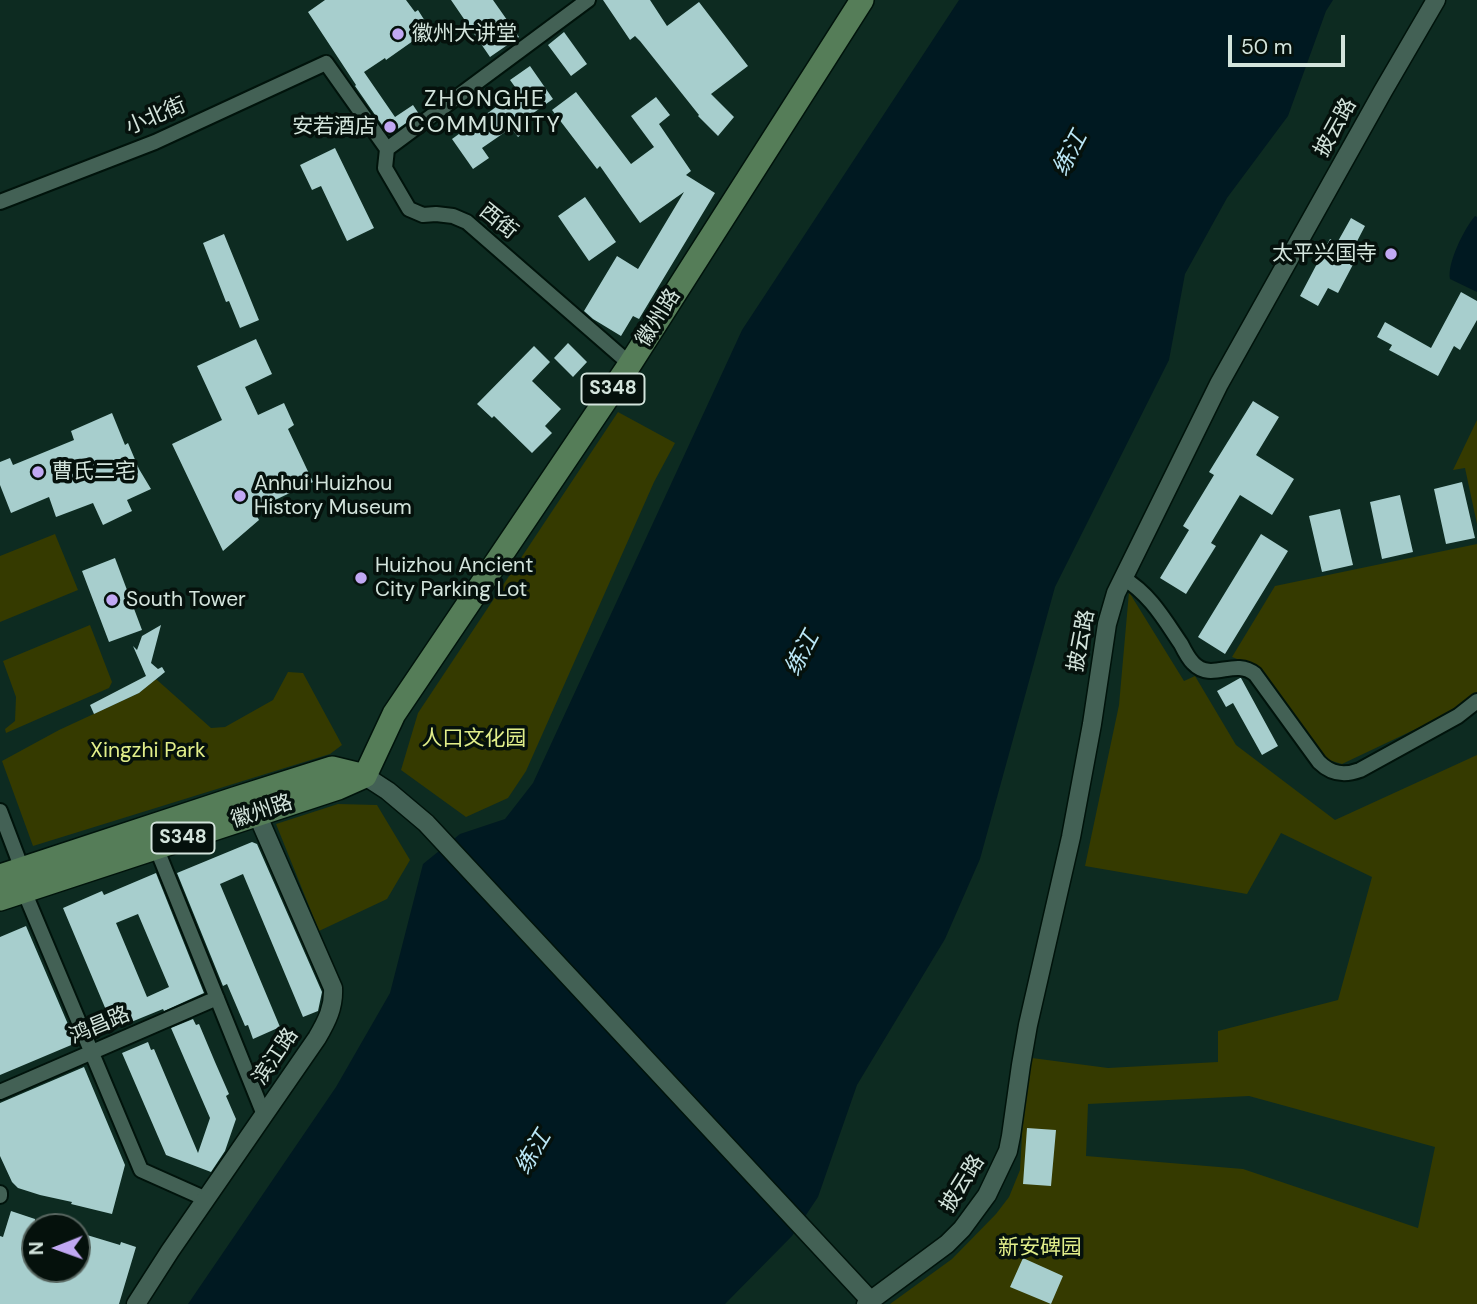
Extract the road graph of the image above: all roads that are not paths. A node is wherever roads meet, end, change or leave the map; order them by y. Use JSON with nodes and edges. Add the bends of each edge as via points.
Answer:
{"nodes":[{"id":1,"x":588,"y":0,"type":"edge"},
{"id":2,"x":862,"y":0,"type":"edge"},
{"id":3,"x":1436,"y":0,"type":"edge"},
{"id":4,"x":387,"y":149,"type":"junction"},
{"id":5,"x":0,"y":202,"type":"edge"},
{"id":6,"x":630,"y":364,"type":"junction"},
{"id":7,"x":1124,"y":578,"type":"junction"},
{"id":8,"x":1477,"y":701,"type":"edge"},
{"id":9,"x":365,"y":776,"type":"junction"},
{"id":10,"x":0,"y":811,"type":"edge"},
{"id":11,"x":257,"y":814,"type":"junction"},
{"id":12,"x":156,"y":846,"type":"junction"},
{"id":13,"x":15,"y":879,"type":"edge"},
{"id":14,"x":0,"y":898,"type":"edge"},
{"id":15,"x":218,"y":998,"type":"junction"},
{"id":16,"x":92,"y":1052,"type":"junction"},
{"id":17,"x":0,"y":1092,"type":"edge"},
{"id":18,"x":264,"y":1115,"type":"junction"},
{"id":19,"x":206,"y":1199,"type":"junction"},
{"id":20,"x":868,"y":1302,"type":"edge"},
{"id":21,"x":136,"y":1304,"type":"edge"}],
"edges":[{"from":1,"to":4,"type":"street"},
{"from":2,"to":6,"type":"main road","name":"徽州路","number":"S348"},
{"from":3,"to":7,"type":"street","name":"披云路","via":[[1219,384]]},
{"from":4,"to":5,"type":"street","name":"小北街","via":[[326,63],[155,142]]},
{"from":4,"to":6,"type":"street","name":"西街","via":[[385,169],[409,209],[467,222]]},
{"from":6,"to":9,"type":"main road","name":"徽州路","number":"S348","via":[[394,714]]},
{"from":7,"to":8,"type":"street","via":[[1152,600],[1193,664],[1212,671],[1239,667],[1255,674],[1330,771],[1360,770]]},
{"from":7,"to":20,"type":"street","name":"披云路","via":[[1107,624],[1073,825],[1028,1025],[1007,1151],[987,1195],[962,1229]]},
{"from":9,"to":11,"type":"main road","name":"徽州路","number":"S348"},
{"from":9,"to":13,"type":"main road","name":"徽州路","number":"S348","via":[[332,768]]},
{"from":9,"to":20,"type":"street","via":[[426,823]]},
{"from":10,"to":13,"type":"street"},
{"from":11,"to":12,"type":"main road","name":"徽州路","number":"S348"},
{"from":11,"to":18,"type":"street","name":"滨江路","via":[[334,996],[330,1016]]},
{"from":12,"to":13,"type":"main road","name":"徽州路","number":"S348"},
{"from":12,"to":15,"type":"street"},
{"from":13,"to":14,"type":"main road","name":"徽州路","number":"S348"},
{"from":13,"to":16,"type":"street"},
{"from":15,"to":16,"type":"street","name":"鸿昌路"},
{"from":15,"to":18,"type":"street"},
{"from":16,"to":17,"type":"street","name":"鸿昌路"},
{"from":16,"to":19,"type":"street","via":[[141,1170]]},
{"from":18,"to":19,"type":"street","name":"滨江路"},
{"from":19,"to":21,"type":"street","name":"滨江路"}]}
